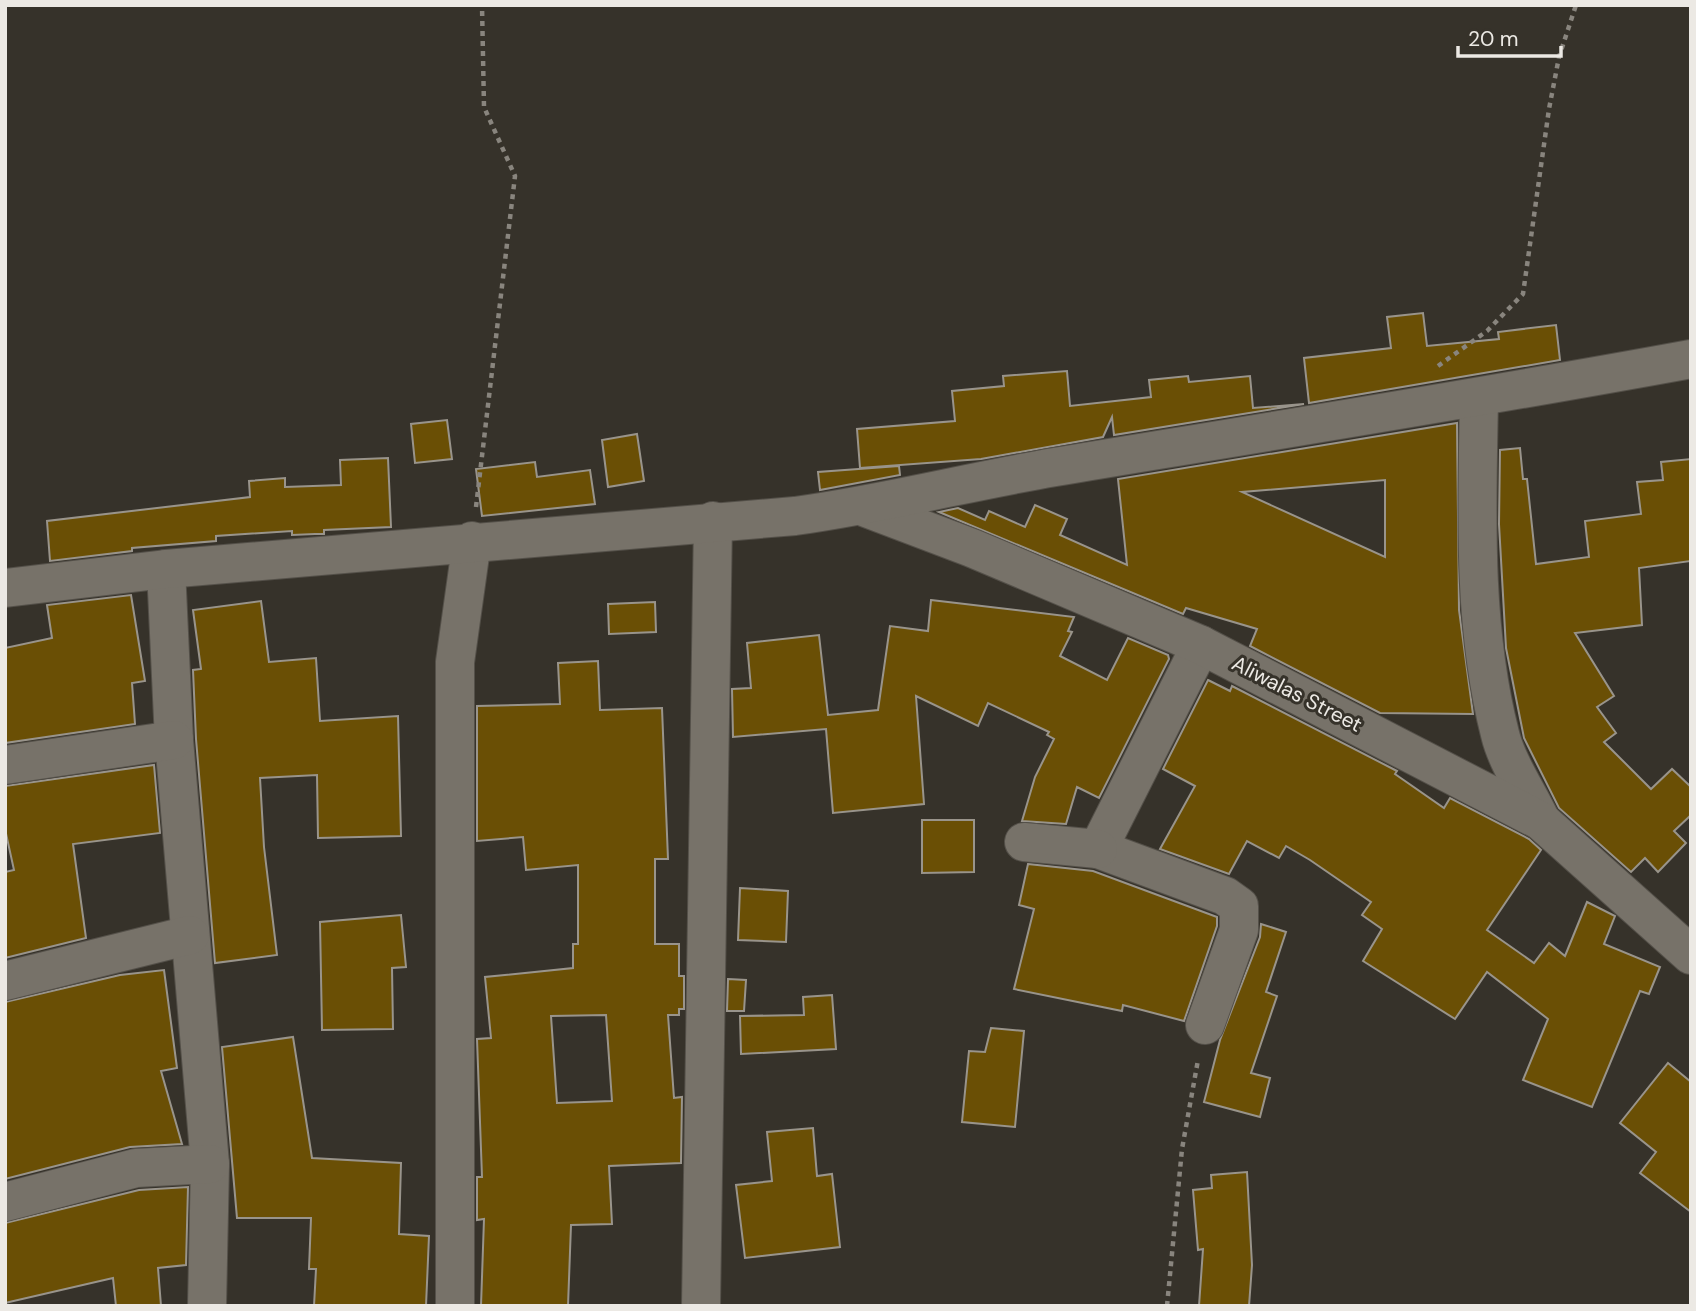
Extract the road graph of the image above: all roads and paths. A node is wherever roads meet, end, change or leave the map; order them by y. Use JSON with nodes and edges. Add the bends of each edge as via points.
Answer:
{"nodes":[{"id":1,"x":482,"y":5,"type":"edge"},
{"id":2,"x":1576,"y":5,"type":"edge"},
{"id":3,"x":1691,"y":359,"type":"edge"},
{"id":4,"x":1436,"y":367,"type":"dead end"},
{"id":5,"x":1479,"y":398,"type":"junction"},
{"id":6,"x":861,"y":506,"type":"junction"},
{"id":7,"x":713,"y":521,"type":"junction"},
{"id":8,"x":472,"y":541,"type":"junction"},
{"id":9,"x":166,"y":569,"type":"junction"},
{"id":10,"x":5,"y":588,"type":"edge"},
{"id":11,"x":1201,"y":645,"type":"junction"},
{"id":12,"x":174,"y":740,"type":"junction"},
{"id":13,"x":5,"y":765,"type":"edge"},
{"id":14,"x":1541,"y":821,"type":"junction"},
{"id":15,"x":1024,"y":842,"type":"dead end"},
{"id":16,"x":1098,"y":849,"type":"junction"},
{"id":17,"x":190,"y":935,"type":"junction"},
{"id":18,"x":1691,"y":954,"type":"edge"},
{"id":19,"x":5,"y":981,"type":"edge"},
{"id":20,"x":1205,"y":1025,"type":"joint"},
{"id":21,"x":210,"y":1164,"type":"junction"},
{"id":22,"x":5,"y":1202,"type":"edge"},
{"id":23,"x":207,"y":1306,"type":"edge"},
{"id":24,"x":455,"y":1306,"type":"edge"},
{"id":25,"x":701,"y":1306,"type":"edge"},
{"id":26,"x":1167,"y":1306,"type":"edge"}],
"edges":[{"from":1,"to":8,"type":"path","via":[[484,107],[515,176]]},
{"from":2,"to":4,"type":"path","via":[[1549,109],[1523,294],[1487,331]]},
{"from":3,"to":5,"type":"street"},
{"from":5,"to":6,"type":"street","via":[[968,482]]},
{"from":5,"to":14,"type":"street","via":[[1476,519],[1488,670],[1500,737]]},
{"from":6,"to":7,"type":"street"},
{"from":6,"to":11,"type":"street","name":"Aliwalas Street"},
{"from":7,"to":8,"type":"street"},
{"from":7,"to":25,"type":"street"},
{"from":8,"to":9,"type":"street"},
{"from":8,"to":24,"type":"street","via":[[455,662]]},
{"from":9,"to":10,"type":"street"},
{"from":9,"to":12,"type":"street"},
{"from":11,"to":14,"type":"street","name":"Aliwalas Street"},
{"from":11,"to":16,"type":"street"},
{"from":12,"to":13,"type":"street"},
{"from":12,"to":17,"type":"street"},
{"from":14,"to":18,"type":"street","name":"Aliwalas Street"},
{"from":15,"to":16,"type":"street"},
{"from":16,"to":20,"type":"street","via":[[1225,896],[1239,906],[1238,930]]},
{"from":17,"to":19,"type":"street"},
{"from":17,"to":21,"type":"street"},
{"from":20,"to":26,"type":"path","via":[[1182,1149]]},
{"from":21,"to":22,"type":"street","via":[[136,1168]]},
{"from":21,"to":23,"type":"street"}]}
